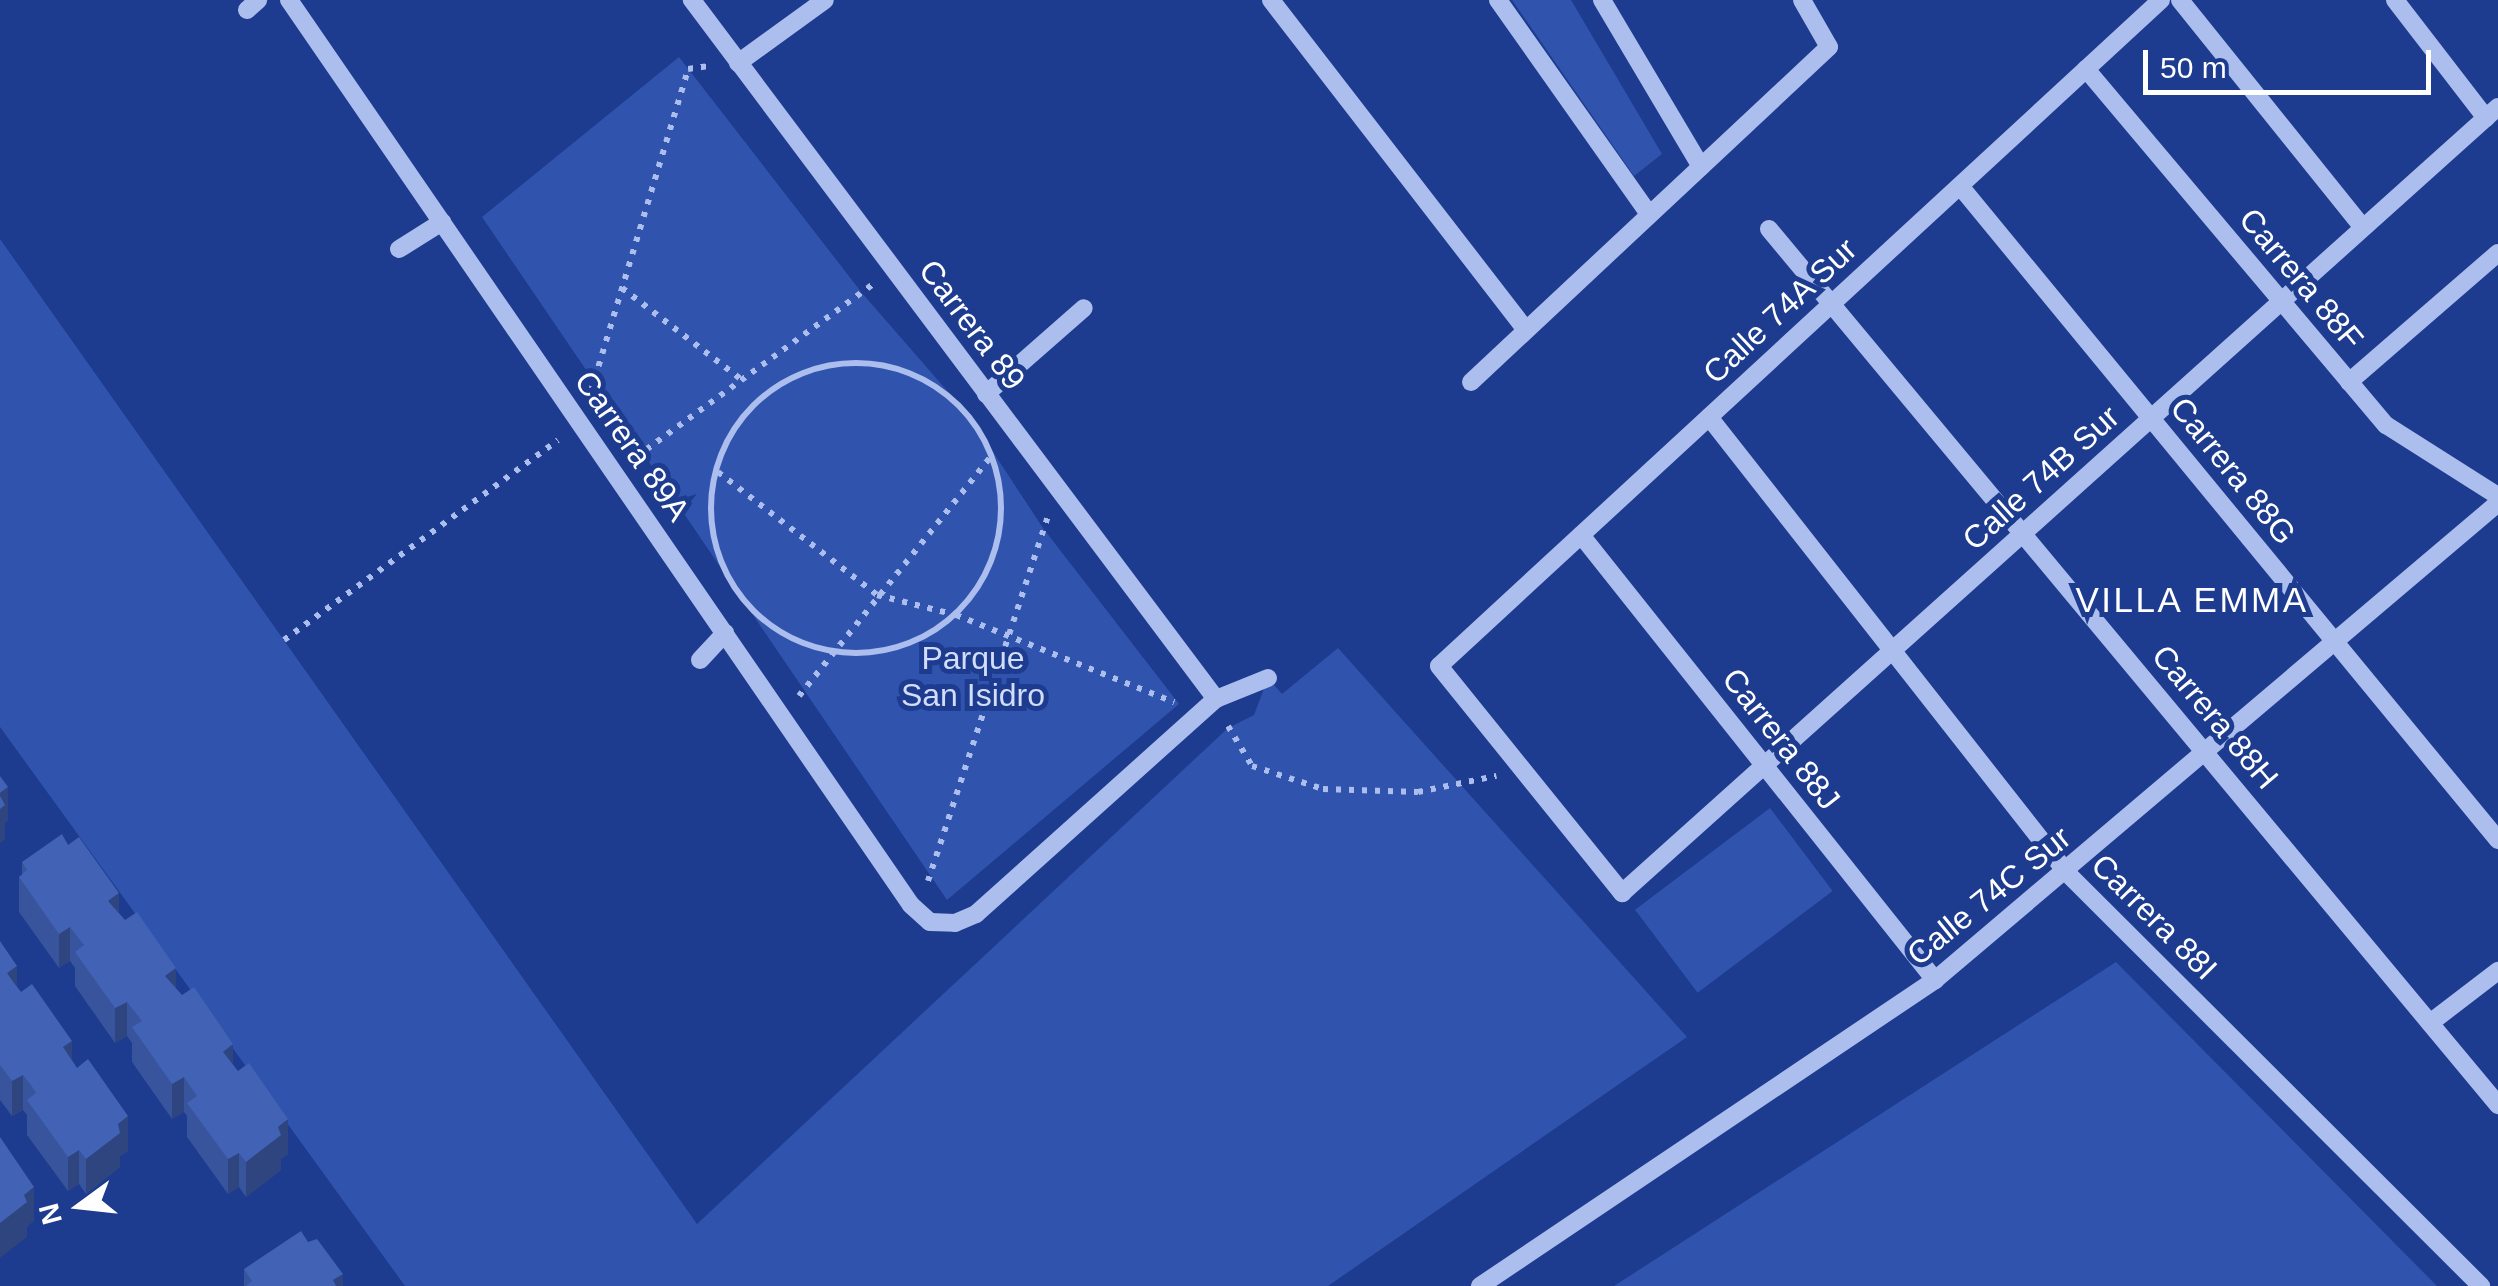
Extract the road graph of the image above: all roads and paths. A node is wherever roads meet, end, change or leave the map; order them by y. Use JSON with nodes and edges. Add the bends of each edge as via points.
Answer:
{"nodes":[{"id":1,"x":289,"y":0,"type":"edge"},
{"id":2,"x":692,"y":0,"type":"edge"},
{"id":3,"x":825,"y":0,"type":"edge"},
{"id":4,"x":1270,"y":0,"type":"edge"},
{"id":5,"x":1498,"y":0,"type":"edge"},
{"id":6,"x":1602,"y":0,"type":"edge"},
{"id":7,"x":1802,"y":0,"type":"edge"},
{"id":8,"x":2161,"y":0,"type":"edge"},
{"id":9,"x":2180,"y":0,"type":"edge"},
{"id":10,"x":2395,"y":0,"type":"edge"},
{"id":11,"x":738,"y":62,"type":"junction"},
{"id":12,"x":2086,"y":69,"type":"junction"},
{"id":13,"x":2492,"y":113,"type":"edge"},
{"id":14,"x":1701,"y":167,"type":"junction"},
{"id":15,"x":1960,"y":186,"type":"junction"},
{"id":16,"x":1649,"y":214,"type":"junction"},
{"id":17,"x":442,"y":222,"type":"junction"},
{"id":18,"x":2363,"y":228,"type":"junction"},
{"id":19,"x":1770,"y":229,"type":"dead end"},
{"id":20,"x":400,"y":249,"type":"dead end"},
{"id":21,"x":2498,"y":253,"type":"edge"},
{"id":22,"x":892,"y":268,"type":"junction"},
{"id":23,"x":622,"y":288,"type":"junction"},
{"id":24,"x":2281,"y":302,"type":"junction"},
{"id":25,"x":1832,"y":304,"type":"junction"},
{"id":26,"x":1084,"y":308,"type":"dead end"},
{"id":27,"x":1526,"y":330,"type":"junction"},
{"id":28,"x":742,"y":380,"type":"junction"},
{"id":29,"x":1471,"y":382,"type":"dead end"},
{"id":30,"x":2349,"y":382,"type":"junction"},
{"id":31,"x":986,"y":394,"type":"junction"},
{"id":32,"x":1709,"y":417,"type":"junction"},
{"id":33,"x":2152,"y":419,"type":"junction"},
{"id":34,"x":581,"y":424,"type":"junction"},
{"id":35,"x":1014,"y":428,"type":"junction"},
{"id":36,"x":992,"y":455,"type":"junction"},
{"id":37,"x":717,"y":471,"type":"junction"},
{"id":38,"x":615,"y":474,"type":"junction"},
{"id":39,"x":1060,"y":489,"type":"junction"},
{"id":40,"x":2498,"y":499,"type":"edge"},
{"id":41,"x":2023,"y":534,"type":"junction"},
{"id":42,"x":1581,"y":535,"type":"junction"},
{"id":43,"x":877,"y":595,"type":"junction"},
{"id":44,"x":956,"y":615,"type":"junction"},
{"id":45,"x":725,"y":633,"type":"junction"},
{"id":46,"x":284,"y":640,"type":"dead end"},
{"id":47,"x":1010,"y":640,"type":"junction"},
{"id":48,"x":2336,"y":642,"type":"junction"},
{"id":49,"x":832,"y":650,"type":"junction"},
{"id":50,"x":1892,"y":651,"type":"junction"},
{"id":51,"x":700,"y":660,"type":"dead end"},
{"id":52,"x":1268,"y":678,"type":"dead end"},
{"id":53,"x":1213,"y":691,"type":"junction"},
{"id":54,"x":788,"y":725,"type":"junction"},
{"id":55,"x":2206,"y":754,"type":"junction"},
{"id":56,"x":1764,"y":766,"type":"junction"},
{"id":57,"x":1521,"y":768,"type":"junction"},
{"id":58,"x":2498,"y":840,"type":"edge"},
{"id":59,"x":2067,"y":873,"type":"junction"},
{"id":60,"x":930,"y":922,"type":"junction"},
{"id":61,"x":2498,"y":971,"type":"edge"},
{"id":62,"x":1934,"y":980,"type":"junction"},
{"id":63,"x":2430,"y":1023,"type":"junction"},
{"id":64,"x":2498,"y":1105,"type":"edge"},
{"id":65,"x":1480,"y":1286,"type":"edge"},
{"id":66,"x":2481,"y":1286,"type":"edge"}],
"edges":[{"from":1,"to":17,"type":"street","name":"Carrera 89A"},
{"from":2,"to":11,"type":"street","name":"Carrera 89"},
{"from":3,"to":11,"type":"street"},
{"from":4,"to":27,"type":"street"},
{"from":5,"to":16,"type":"street"},
{"from":6,"to":14,"type":"street"},
{"from":7,"to":14,"type":"street","via":[[1829,47]]},
{"from":8,"to":12,"type":"street","name":"Calle 74A Sur"},
{"from":9,"to":18,"type":"street"},
{"from":10,"to":13,"type":"street"},
{"from":11,"to":22,"type":"street","name":"Carrera 89"},
{"from":11,"to":23,"type":"path","via":[[688,68]]},
{"from":12,"to":15,"type":"street","name":"Calle 74A Sur"},
{"from":12,"to":24,"type":"street","name":"Carrera 88F"},
{"from":13,"to":18,"type":"street","name":"Calle 74B Sur"},
{"from":14,"to":16,"type":"street"},
{"from":15,"to":25,"type":"street","name":"Calle 74A Sur"},
{"from":15,"to":33,"type":"street","name":"Carrera 88G"},
{"from":16,"to":27,"type":"street"},
{"from":17,"to":20,"type":"street"},
{"from":17,"to":34,"type":"street","name":"Carrera 89A"},
{"from":18,"to":24,"type":"street","name":"Calle 74B Sur"},
{"from":19,"to":25,"type":"street","name":"Carrera 88H"},
{"from":21,"to":30,"type":"street"},
{"from":22,"to":28,"type":"path"},
{"from":22,"to":31,"type":"street","name":"Carrera 89"},
{"from":23,"to":28,"type":"path"},
{"from":23,"to":34,"type":"path"},
{"from":24,"to":30,"type":"street","name":"Carrera 88F"},
{"from":24,"to":33,"type":"street","name":"Calle 74B Sur"},
{"from":25,"to":32,"type":"street","name":"Calle 74A Sur"},
{"from":25,"to":41,"type":"street","name":"Carrera 88H"},
{"from":26,"to":31,"type":"street"},
{"from":27,"to":29,"type":"street"},
{"from":28,"to":38,"type":"path"},
{"from":30,"to":40,"type":"street","name":"Carrera 88F","via":[[2386,424]]},
{"from":31,"to":35,"type":"street","name":"Carrera 89"},
{"from":32,"to":42,"type":"street","name":"Calle 74A Sur"},
{"from":32,"to":50,"type":"street","name":"Carrera 88I"},
{"from":33,"to":41,"type":"street","name":"Calle 74B Sur"},
{"from":33,"to":48,"type":"street","name":"Carrera 88G"},
{"from":34,"to":38,"type":"street","name":"Carrera 89A"},
{"from":34,"to":46,"type":"path"},
{"from":35,"to":36,"type":"path"},
{"from":35,"to":39,"type":"street","name":"Carrera 89"},
{"from":36,"to":37,"type":"path","via":[[970,417],[933,384],[888,365],[839,363],[791,376],[752,405],[724,446]]},
{"from":36,"to":43,"type":"path"},
{"from":36,"to":44,"type":"path","via":[[1002,497],[998,541],[983,581]]},
{"from":37,"to":43,"type":"path"},
{"from":37,"to":49,"type":"path","via":[[710,493],[714,543],[734,588],[769,625],[814,649]]},
{"from":38,"to":45,"type":"street","name":"Carrera 89A"},
{"from":39,"to":47,"type":"path"},
{"from":39,"to":53,"type":"street","name":"Carrera 89"},
{"from":40,"to":48,"type":"street","name":"Calle 74C Sur"},
{"from":41,"to":50,"type":"street","name":"Calle 74B Sur"},
{"from":41,"to":55,"type":"street","name":"Carrera 88H"},
{"from":42,"to":56,"type":"street","name":"Carrera 88J"},
{"from":42,"to":57,"type":"street","name":"Calle 74A Sur","via":[[1439,666]]},
{"from":43,"to":44,"type":"path"},
{"from":43,"to":49,"type":"path"},
{"from":44,"to":47,"type":"path"},
{"from":44,"to":49,"type":"path","via":[[914,643],[865,655]]},
{"from":45,"to":51,"type":"street"},
{"from":45,"to":54,"type":"street","name":"Carrera 89A"},
{"from":47,"to":53,"type":"path","via":[[1178,704]]},
{"from":47,"to":60,"type":"path","via":[[928,872]]},
{"from":48,"to":55,"type":"street","name":"Calle 74C Sur"},
{"from":48,"to":58,"type":"street","name":"Carrera 88G"},
{"from":49,"to":54,"type":"path","via":[[802,688]]},
{"from":50,"to":56,"type":"street","name":"Calle 74B Sur"},
{"from":50,"to":59,"type":"street","name":"Carrera 88I"},
{"from":52,"to":53,"type":"street"},
{"from":53,"to":57,"type":"path","via":[[1238,752],[1252,766],[1323,789],[1418,792]]},
{"from":53,"to":60,"type":"street","via":[[976,914],[955,923]]},
{"from":54,"to":60,"type":"street","name":"Carrera 89A"},
{"from":55,"to":59,"type":"street","name":"Calle 74C Sur"},
{"from":55,"to":63,"type":"street","name":"Carrera 88H"},
{"from":56,"to":57,"type":"street","name":"Calle 74B Sur","via":[[1622,893]]},
{"from":56,"to":62,"type":"street","name":"Carrera 88J"},
{"from":59,"to":62,"type":"street","name":"Calle 74C Sur"},
{"from":59,"to":66,"type":"street","name":"Carrera 88I"},
{"from":61,"to":63,"type":"street"},
{"from":62,"to":65,"type":"street","name":"Calle 74C Sur"},
{"from":63,"to":64,"type":"street","name":"Carrera 88H"}]}
